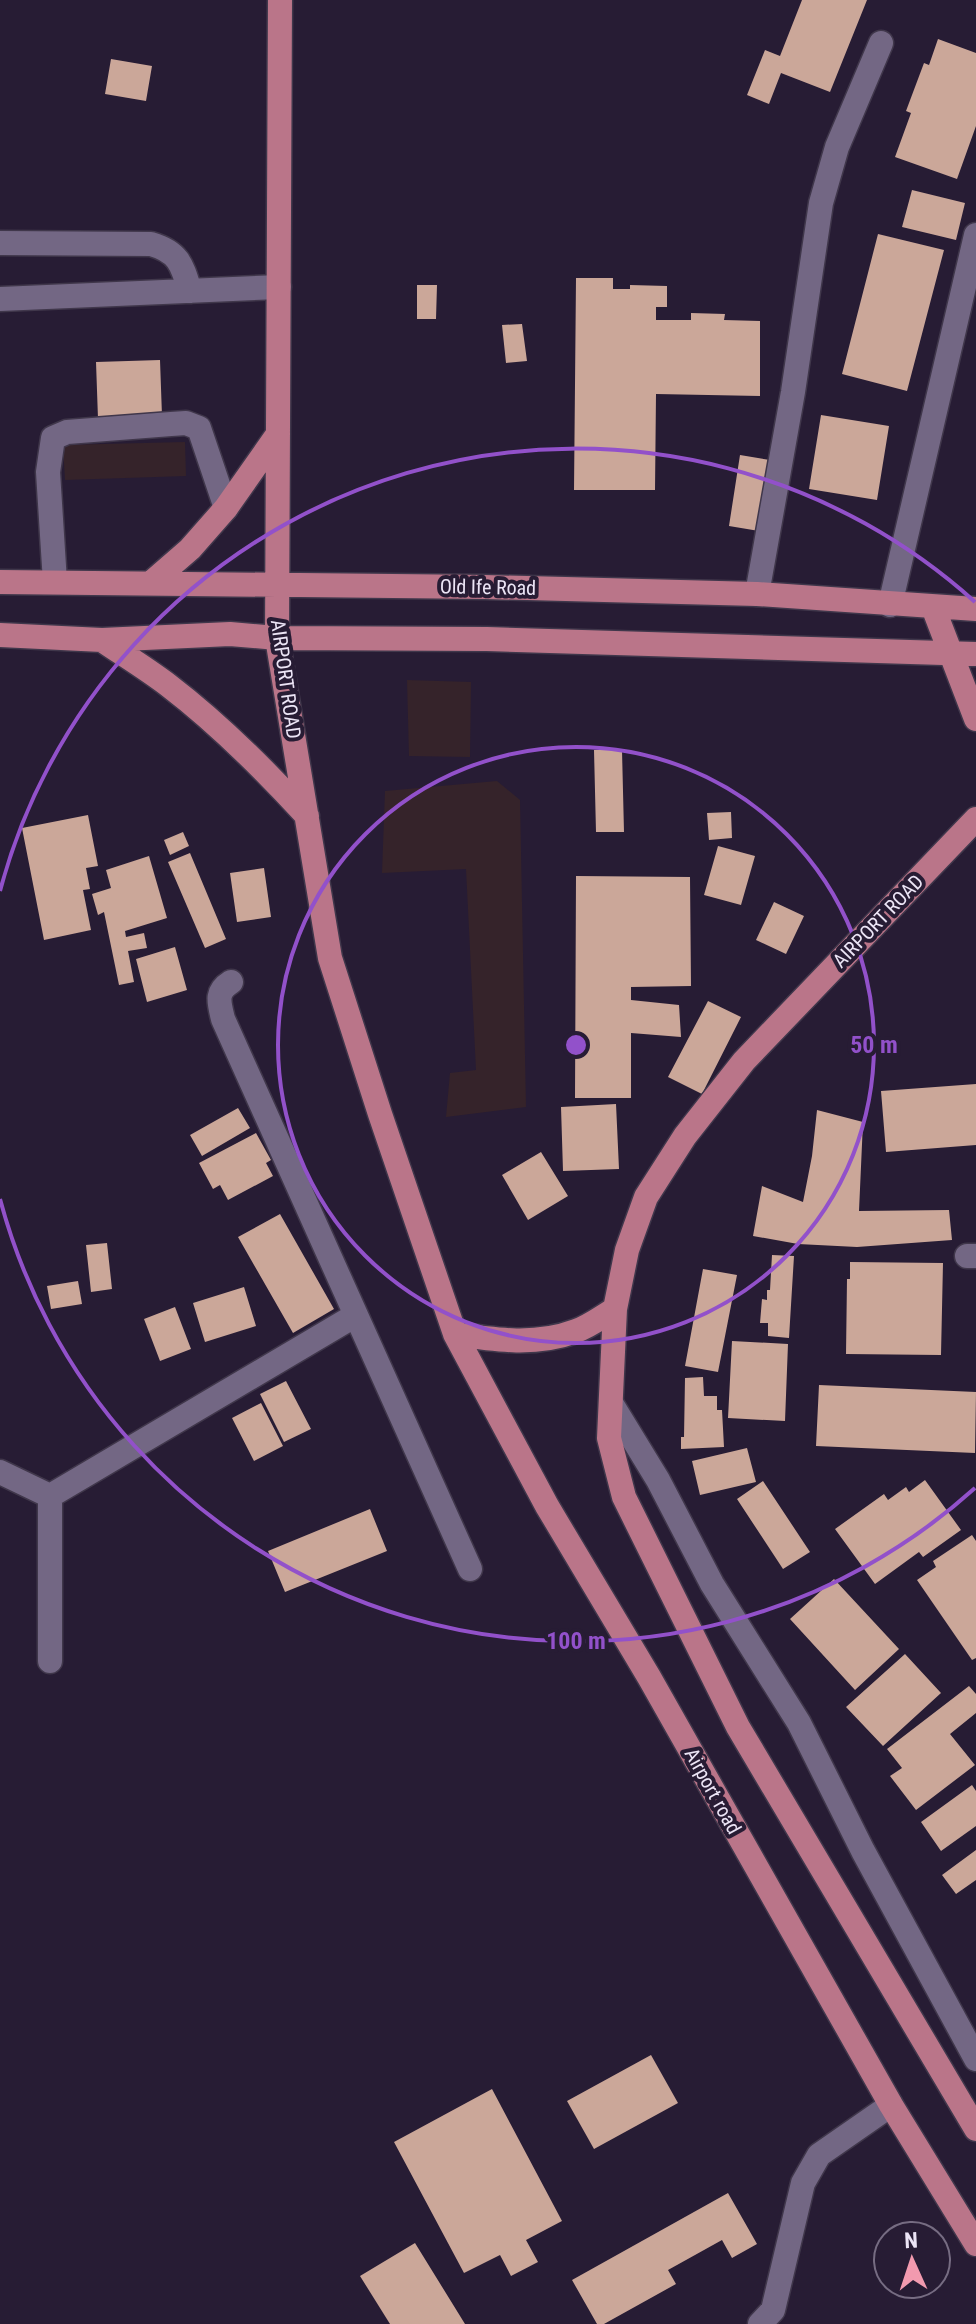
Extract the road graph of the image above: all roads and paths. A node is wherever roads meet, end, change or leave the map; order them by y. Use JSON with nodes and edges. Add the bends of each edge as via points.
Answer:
{"nodes":[{"id":1,"x":280,"y":0,"type":"edge"},
{"id":2,"x":881,"y":43,"type":"dead end"},
{"id":3,"x":976,"y":235,"type":"edge"},
{"id":4,"x":0,"y":243,"type":"edge"},
{"id":5,"x":279,"y":287,"type":"junction"},
{"id":6,"x":190,"y":291,"type":"junction"},
{"id":7,"x":0,"y":299,"type":"edge"},
{"id":8,"x":278,"y":434,"type":"junction"},
{"id":9,"x":226,"y":508,"type":"junction"},
{"id":10,"x":0,"y":582,"type":"edge"},
{"id":11,"x":55,"y":582,"type":"junction"},
{"id":12,"x":152,"y":582,"type":"junction"},
{"id":13,"x":276,"y":586,"type":"junction"},
{"id":14,"x":757,"y":594,"type":"junction"},
{"id":15,"x":890,"y":605,"type":"junction"},
{"id":16,"x":933,"y":607,"type":"junction"},
{"id":17,"x":976,"y":609,"type":"edge"},
{"id":18,"x":0,"y":635,"type":"edge"},
{"id":19,"x":277,"y":638,"type":"junction"},
{"id":20,"x":102,"y":640,"type":"junction"},
{"id":21,"x":949,"y":652,"type":"junction"},
{"id":22,"x":976,"y":654,"type":"edge"},
{"id":23,"x":976,"y":719,"type":"edge"},
{"id":24,"x":307,"y":816,"type":"junction"},
{"id":25,"x":976,"y":819,"type":"edge"},
{"id":26,"x":231,"y":982,"type":"dead end"},
{"id":27,"x":615,"y":1309,"type":"junction"},
{"id":28,"x":356,"y":1315,"type":"junction"},
{"id":29,"x":455,"y":1334,"type":"junction"},
{"id":30,"x":611,"y":1403,"type":"junction"},
{"id":31,"x":0,"y":1472,"type":"edge"},
{"id":32,"x":50,"y":1496,"type":"junction"},
{"id":33,"x":470,"y":1569,"type":"dead end"},
{"id":34,"x":50,"y":1661,"type":"dead end"},
{"id":35,"x":976,"y":2059,"type":"edge"},
{"id":36,"x":891,"y":2105,"type":"junction"},
{"id":37,"x":976,"y":2129,"type":"edge"},
{"id":38,"x":976,"y":2244,"type":"edge"},
{"id":39,"x":760,"y":2324,"type":"edge"}],
"edges":[{"from":1,"to":5,"type":"main road","name":"AIRPORT ROAD"},
{"from":2,"to":14,"type":"street","via":[[837,147],[821,203]]},
{"from":3,"to":15,"type":"street"},
{"from":4,"to":6,"type":"street","via":[[151,244],[180,262]]},
{"from":5,"to":6,"type":"street"},
{"from":5,"to":8,"type":"main road","name":"AIRPORT ROAD"},
{"from":6,"to":7,"type":"street"},
{"from":8,"to":9,"type":"main road"},
{"from":8,"to":13,"type":"main road","name":"AIRPORT ROAD"},
{"from":9,"to":11,"type":"street","via":[[199,428],[186,423],[156,425],[67,432],[53,438],[48,472]]},
{"from":9,"to":12,"type":"main road"},
{"from":10,"to":11,"type":"main road","name":"Old Ife Road"},
{"from":11,"to":12,"type":"main road","name":"Old Ife Road"},
{"from":12,"to":13,"type":"main road","name":"Old Ife Road"},
{"from":13,"to":14,"type":"main road","name":"Old Ife Road"},
{"from":13,"to":19,"type":"main road","name":"AIRPORT ROAD"},
{"from":14,"to":15,"type":"main road","name":"Old Ife Road"},
{"from":15,"to":16,"type":"main road","name":"Old Ife Road"},
{"from":16,"to":17,"type":"main road","name":"Old Ife Road"},
{"from":16,"to":21,"type":"main road"},
{"from":18,"to":20,"type":"main road"},
{"from":19,"to":20,"type":"main road","via":[[230,634]]},
{"from":19,"to":21,"type":"main road"},
{"from":19,"to":24,"type":"main road","name":"AIRPORT ROAD"},
{"from":20,"to":24,"type":"main road","via":[[226,733]]},
{"from":21,"to":22,"type":"main road"},
{"from":21,"to":23,"type":"main road"},
{"from":24,"to":29,"type":"main road","name":"AIRPORT ROAD","via":[[330,958]]},
{"from":25,"to":27,"type":"main road","name":"AIRPORT ROAD","via":[[744,1061],[685,1136],[646,1197],[627,1250]]},
{"from":26,"to":28,"type":"street","via":[[218,998],[223,1019]]},
{"from":27,"to":29,"type":"main road","via":[[578,1331],[546,1339],[508,1342]]},
{"from":27,"to":30,"type":"main road"},
{"from":28,"to":32,"type":"street"},
{"from":28,"to":33,"type":"street"},
{"from":29,"to":36,"type":"main road","name":"Airport road","via":[[547,1506]]},
{"from":30,"to":35,"type":"street","via":[[712,1584],[799,1723]]},
{"from":30,"to":37,"type":"main road","via":[[609,1438],[624,1497],[667,1587],[738,1727]]},
{"from":31,"to":32,"type":"street"},
{"from":32,"to":34,"type":"street"},
{"from":36,"to":38,"type":"main road","name":"Airport road"},
{"from":36,"to":39,"type":"street","via":[[819,2155],[803,2183],[773,2310]]}]}
